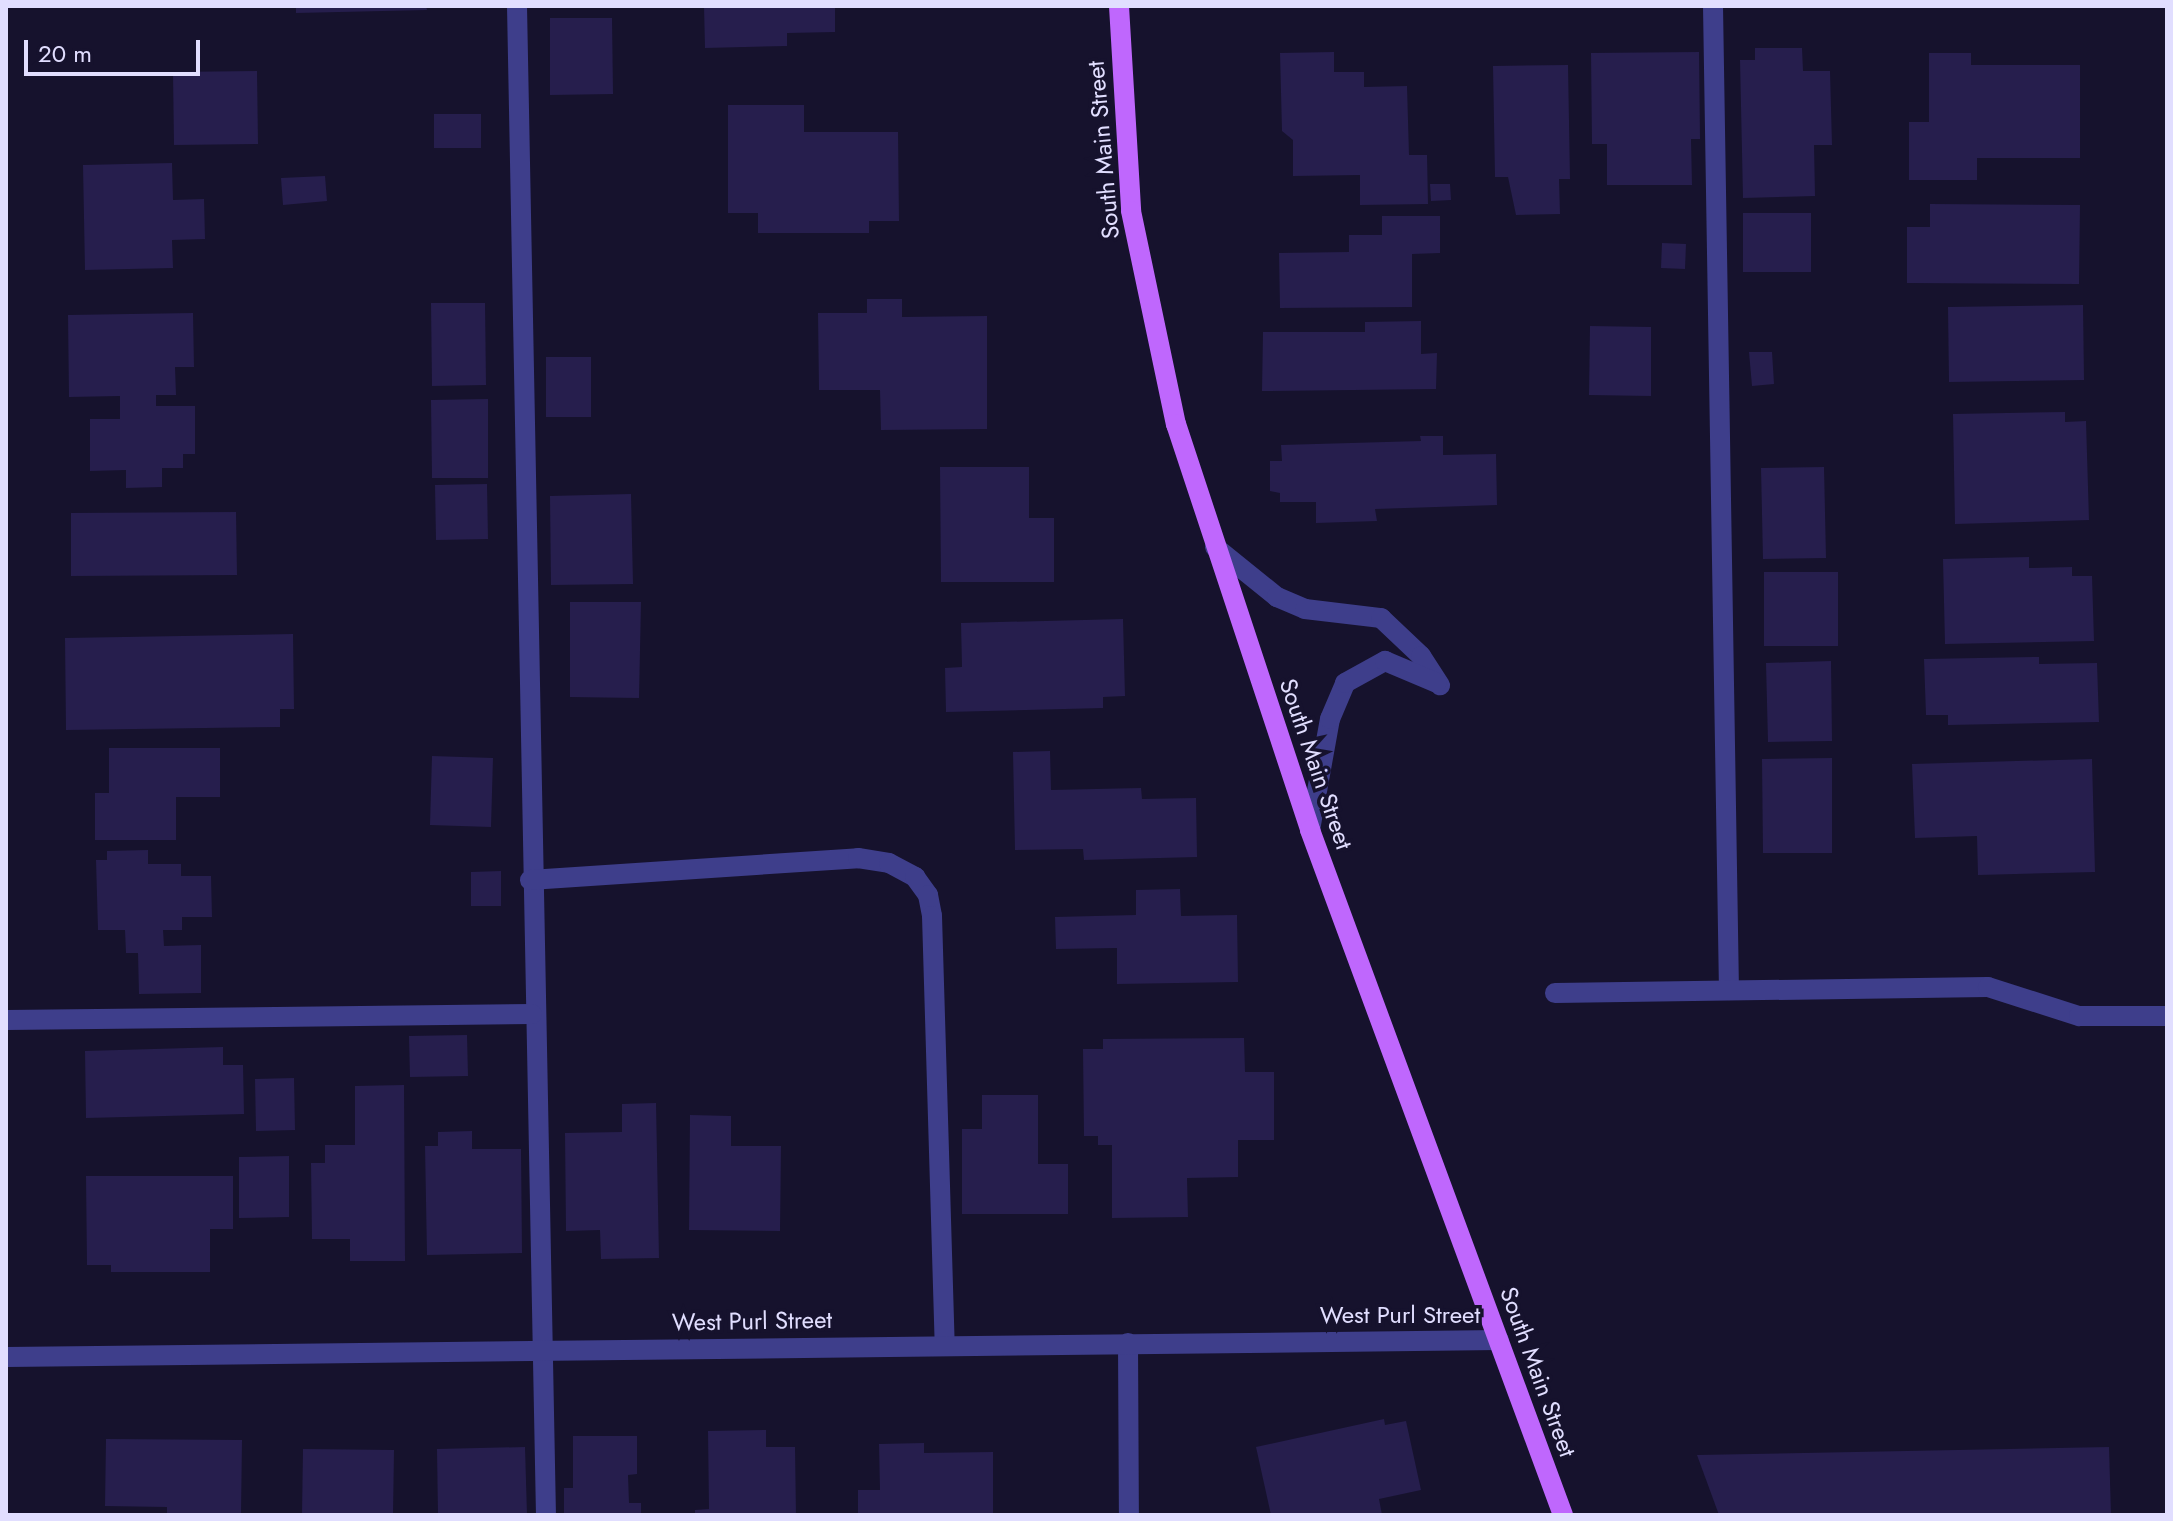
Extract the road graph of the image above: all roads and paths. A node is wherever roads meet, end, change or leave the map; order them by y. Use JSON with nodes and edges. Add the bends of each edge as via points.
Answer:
{"nodes":[{"id":1,"x":517,"y":6,"type":"edge"},
{"id":2,"x":1119,"y":6,"type":"edge"},
{"id":3,"x":1713,"y":6,"type":"edge"},
{"id":4,"x":1215,"y":547,"type":"junction"},
{"id":5,"x":1310,"y":830,"type":"junction"},
{"id":6,"x":530,"y":880,"type":"junction"},
{"id":7,"x":1729,"y":989,"type":"junction"},
{"id":8,"x":1555,"y":993,"type":"dead end"},
{"id":9,"x":532,"y":1014,"type":"junction"},
{"id":10,"x":2167,"y":1016,"type":"edge"},
{"id":11,"x":6,"y":1020,"type":"edge"},
{"id":12,"x":1499,"y":1340,"type":"junction"},
{"id":13,"x":1128,"y":1343,"type":"junction"},
{"id":14,"x":945,"y":1344,"type":"junction"},
{"id":15,"x":540,"y":1351,"type":"junction"},
{"id":16,"x":6,"y":1357,"type":"edge"},
{"id":17,"x":546,"y":1515,"type":"edge"},
{"id":18,"x":1129,"y":1515,"type":"edge"},
{"id":19,"x":1563,"y":1515,"type":"edge"}],
"edges":[{"from":1,"to":6,"type":"street"},
{"from":2,"to":4,"type":"main road","name":"South Main Street","via":[[1122,119],[1134,225],[1176,424]]},
{"from":3,"to":7,"type":"street"},
{"from":4,"to":5,"type":"main road","name":"South Main Street"},
{"from":4,"to":5,"type":"street","via":[[1277,597],[1305,609],[1381,618],[1421,656],[1440,685],[1385,661],[1345,683],[1326,733]]},
{"from":5,"to":12,"type":"main road","name":"South Main Street"},
{"from":6,"to":9,"type":"street"},
{"from":6,"to":14,"type":"street","via":[[858,858],[889,863],[915,877],[928,895],[932,916]]},
{"from":7,"to":8,"type":"street"},
{"from":7,"to":10,"type":"street","via":[[1988,987],[2079,1016]]},
{"from":9,"to":11,"type":"street"},
{"from":9,"to":15,"type":"street"},
{"from":12,"to":13,"type":"street","name":"West Purl Street"},
{"from":12,"to":19,"type":"main road","name":"South Main Street"},
{"from":13,"to":14,"type":"street","name":"West Purl Street"},
{"from":13,"to":18,"type":"street"},
{"from":14,"to":15,"type":"street","name":"West Purl Street"},
{"from":15,"to":16,"type":"street","name":"West Purl Street"},
{"from":15,"to":17,"type":"street"}]}
